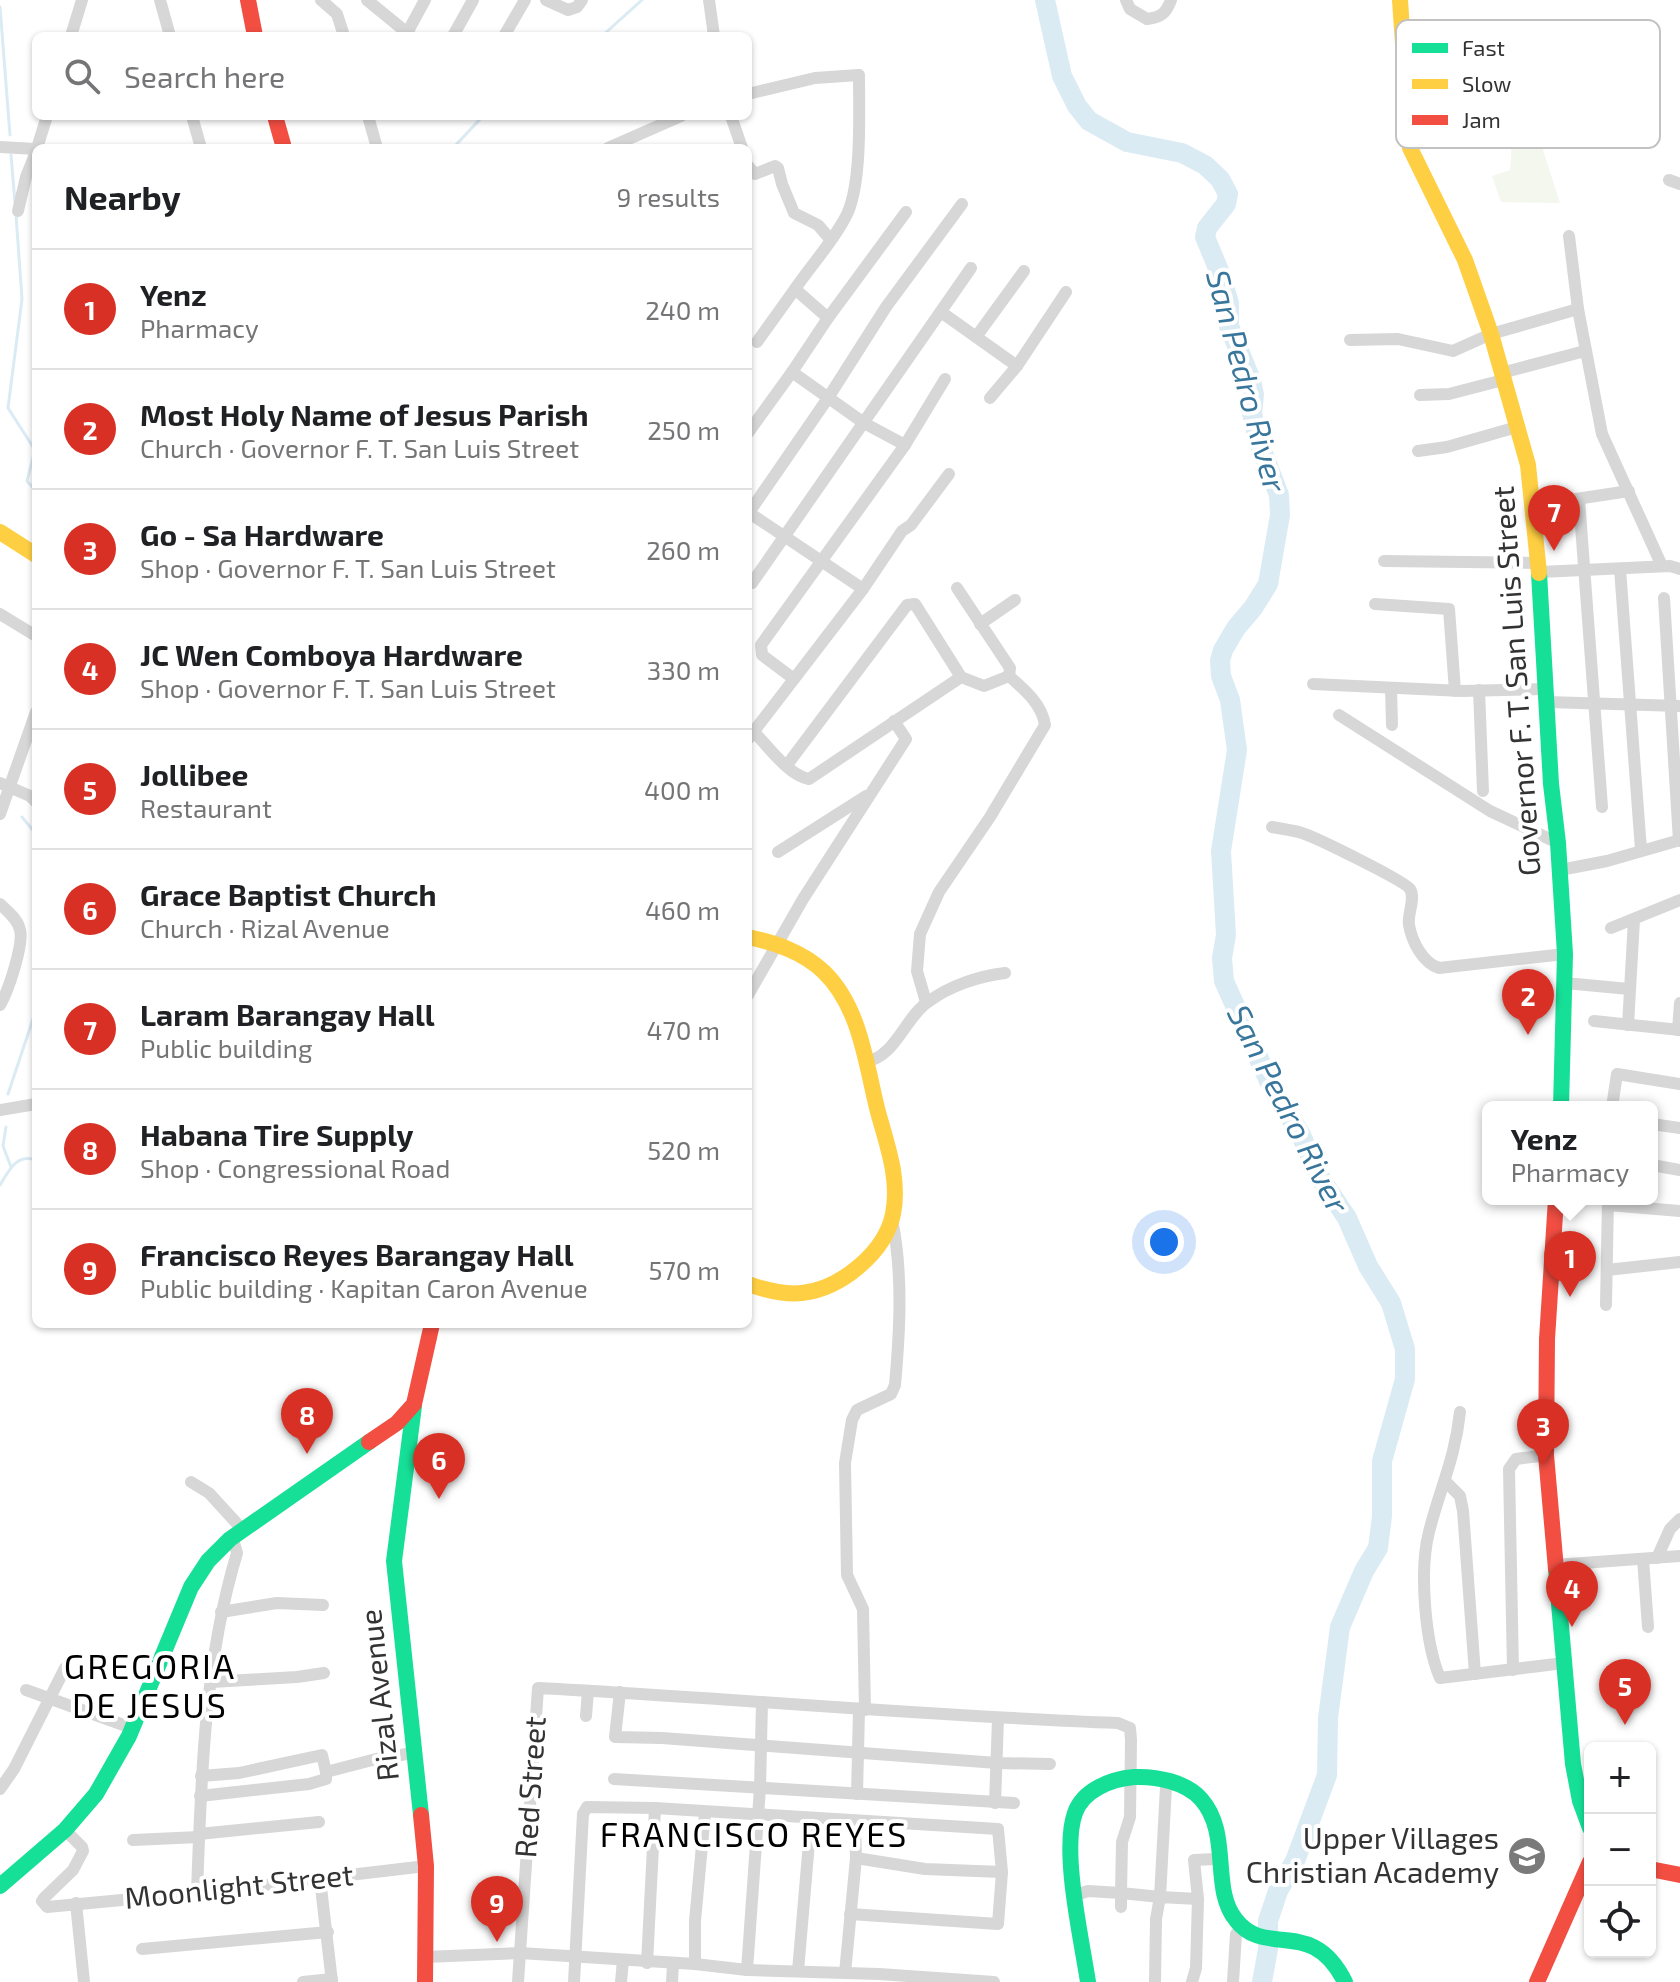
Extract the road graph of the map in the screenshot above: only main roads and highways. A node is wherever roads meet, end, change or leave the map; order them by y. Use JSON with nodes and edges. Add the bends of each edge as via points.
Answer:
{"nodes":[{"id":1,"x":248,"y":0,"type":"edge"},
{"id":2,"x":1400,"y":0,"type":"edge"},
{"id":3,"x":1401,"y":20,"type":"edge"},
{"id":4,"x":254,"y":32,"type":"edge"},
{"id":5,"x":276,"y":120,"type":"edge"},
{"id":6,"x":283,"y":144,"type":"edge"},
{"id":7,"x":1410,"y":148,"type":"edge"},
{"id":8,"x":0,"y":532,"type":"edge"},
{"id":9,"x":32,"y":552,"type":"edge"},
{"id":10,"x":752,"y":938,"type":"edge"},
{"id":11,"x":1561,"y":1101,"type":"edge"},
{"id":12,"x":1556,"y":1205,"type":"edge"},
{"id":13,"x":752,"y":1285,"type":"edge"},
{"id":14,"x":431,"y":1328,"type":"edge"},
{"id":15,"x":414,"y":1404,"type":"junction"},
{"id":16,"x":387,"y":1429,"type":"junction"},
{"id":17,"x":409,"y":1448,"type":"junction"},
{"id":18,"x":1585,"y":1814,"type":"edge"},
{"id":19,"x":1656,"y":1870,"type":"edge"},
{"id":20,"x":1680,"y":1875,"type":"edge"},
{"id":21,"x":1584,"y":1876,"type":"edge"},
{"id":22,"x":0,"y":1886,"type":"edge"},
{"id":23,"x":425,"y":1982,"type":"edge"},
{"id":24,"x":1088,"y":1982,"type":"edge"},
{"id":25,"x":1345,"y":1982,"type":"edge"},
{"id":26,"x":1537,"y":1982,"type":"edge"}],
"edges":[{"from":1,"to":4,"type":"main road"},
{"from":2,"to":3,"type":"main road","name":"Governor F. T. San Luis Street"},
{"from":5,"to":6,"type":"main road"},
{"from":7,"to":11,"type":"main road","name":"Governor F. T. San Luis Street","via":[[1465,260],[1506,375],[1528,465],[1565,954]]},
{"from":8,"to":9,"type":"main road"},
{"from":10,"to":13,"type":"main road","via":[[805,958],[832,981],[852,1017],[893,1170],[892,1219],[879,1245],[858,1266],[805,1293]]},
{"from":12,"to":18,"type":"main road","via":[[1546,1455],[1573,1764]]},
{"from":14,"to":15,"type":"main road","name":"Rizal Avenue"},
{"from":15,"to":16,"type":"main road"},
{"from":15,"to":17,"type":"main road","name":"Rizal Avenue"},
{"from":16,"to":17,"type":"main road"},
{"from":16,"to":22,"type":"main road","via":[[236,1534],[208,1561],[191,1587],[132,1728],[96,1794],[65,1830]]},
{"from":17,"to":23,"type":"main road","name":"Rizal Avenue","via":[[394,1561],[426,1866]]},
{"from":19,"to":20,"type":"main road"},
{"from":21,"to":26,"type":"main road"},
{"from":24,"to":25,"type":"main road","via":[[1076,1895],[1073,1816],[1090,1792],[1129,1777],[1169,1781],[1201,1799],[1218,1834],[1234,1919],[1250,1930],[1318,1947],[1337,1962]]}]}
